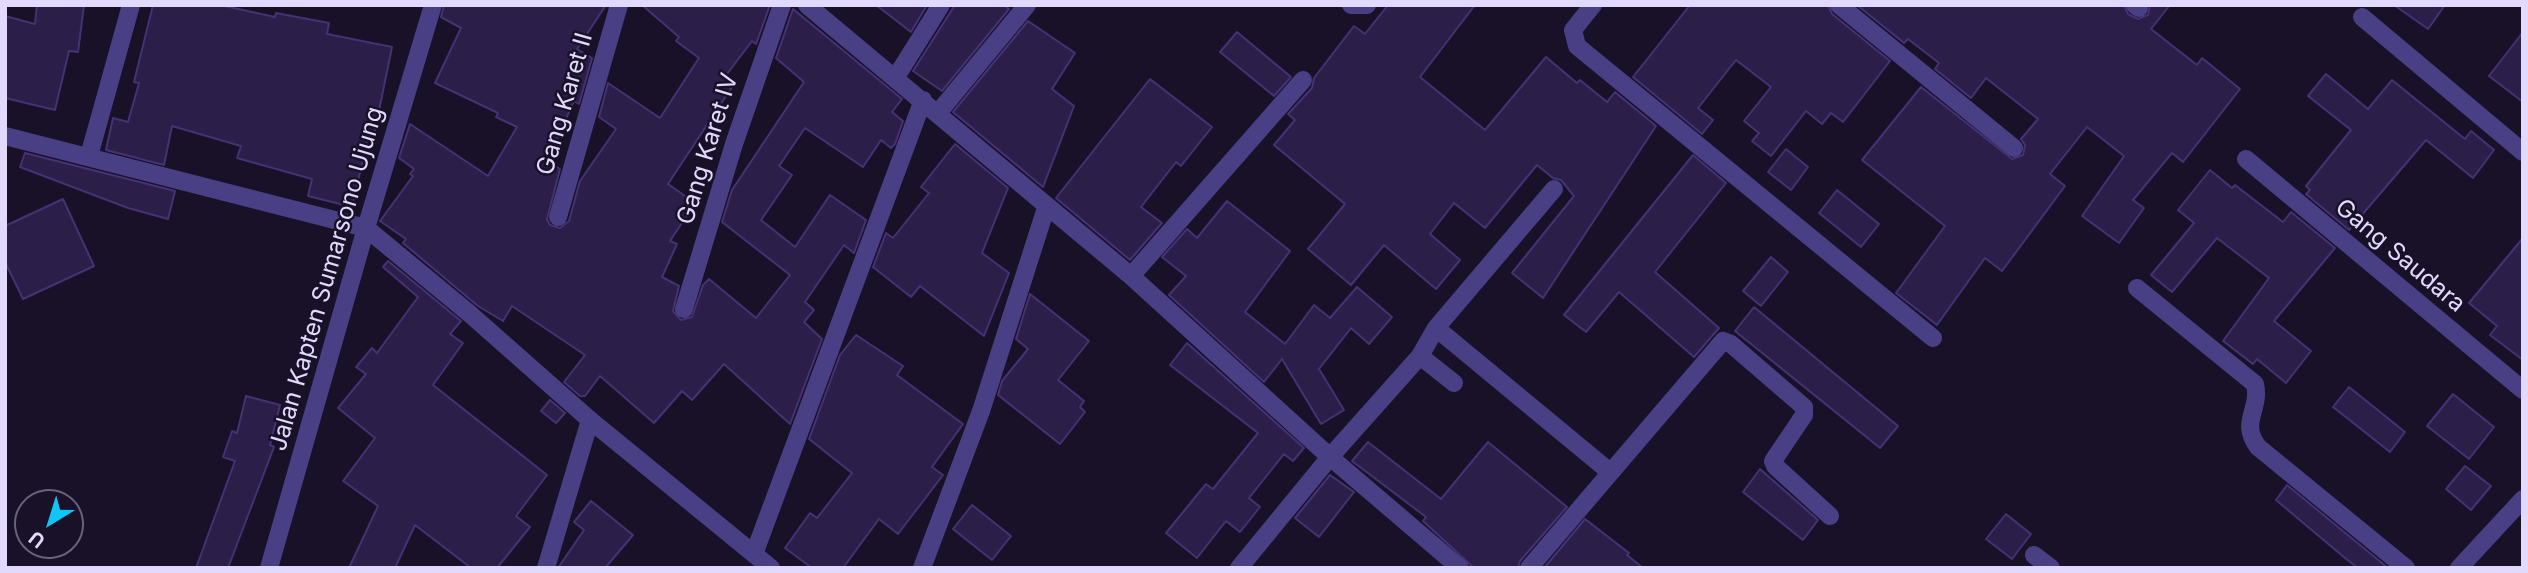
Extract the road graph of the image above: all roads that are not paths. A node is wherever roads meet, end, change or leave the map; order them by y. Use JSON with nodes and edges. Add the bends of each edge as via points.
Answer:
{"nodes":[{"id":1,"x":131,"y":5,"type":"edge"},
{"id":2,"x":433,"y":5,"type":"edge"},
{"id":3,"x":619,"y":5,"type":"edge"},
{"id":4,"x":782,"y":5,"type":"edge"},
{"id":5,"x":807,"y":5,"type":"edge"},
{"id":6,"x":941,"y":5,"type":"edge"},
{"id":7,"x":1027,"y":5,"type":"edge"},
{"id":8,"x":1351,"y":5,"type":"edge"},
{"id":9,"x":1367,"y":5,"type":"edge"},
{"id":10,"x":1593,"y":5,"type":"edge"},
{"id":11,"x":1839,"y":5,"type":"edge"},
{"id":12,"x":2362,"y":17,"type":"dead end"},
{"id":13,"x":896,"y":77,"type":"junction"},
{"id":14,"x":1303,"y":80,"type":"dead end"},
{"id":15,"x":923,"y":100,"type":"junction"},
{"id":16,"x":938,"y":113,"type":"junction"},
{"id":17,"x":5,"y":136,"type":"edge"},
{"id":18,"x":2014,"y":148,"type":"dead end"},
{"id":19,"x":2523,"y":152,"type":"edge"},
{"id":20,"x":89,"y":156,"type":"junction"},
{"id":21,"x":2246,"y":159,"type":"dead end"},
{"id":22,"x":1554,"y":189,"type":"dead end"},
{"id":23,"x":1046,"y":208,"type":"junction"},
{"id":24,"x":558,"y":217,"type":"dead end"},
{"id":25,"x":366,"y":228,"type":"junction"},
{"id":26,"x":1130,"y":275,"type":"junction"},
{"id":27,"x":2137,"y":288,"type":"dead end"},
{"id":28,"x":684,"y":309,"type":"dead end"},
{"id":29,"x":1436,"y":328,"type":"junction"},
{"id":30,"x":1933,"y":338,"type":"dead end"},
{"id":31,"x":1420,"y":356,"type":"junction"},
{"id":32,"x":1454,"y":383,"type":"dead end"},
{"id":33,"x":2523,"y":390,"type":"edge"},
{"id":34,"x":590,"y":420,"type":"junction"},
{"id":35,"x":1329,"y":457,"type":"junction"},
{"id":36,"x":1611,"y":472,"type":"junction"},
{"id":37,"x":2523,"y":499,"type":"edge"},
{"id":38,"x":1830,"y":516,"type":"dead end"},
{"id":39,"x":754,"y":554,"type":"junction"},
{"id":40,"x":2034,"y":555,"type":"dead end"},
{"id":41,"x":269,"y":568,"type":"edge"},
{"id":42,"x":546,"y":568,"type":"edge"},
{"id":43,"x":771,"y":568,"type":"edge"},
{"id":44,"x":922,"y":568,"type":"edge"},
{"id":45,"x":1239,"y":568,"type":"edge"},
{"id":46,"x":1460,"y":568,"type":"edge"},
{"id":47,"x":1529,"y":568,"type":"edge"},
{"id":48,"x":2050,"y":568,"type":"edge"},
{"id":49,"x":2406,"y":568,"type":"edge"},
{"id":50,"x":2459,"y":568,"type":"edge"}],
"edges":[{"from":1,"to":20,"type":"street"},
{"from":2,"to":25,"type":"street","name":"Jalan Kapten Sumarsono Ujung"},
{"from":3,"to":24,"type":"street","name":"Gang Karet II"},
{"from":4,"to":28,"type":"street","name":"Gang Karet IV"},
{"from":5,"to":13,"type":"street"},
{"from":6,"to":13,"type":"street"},
{"from":7,"to":16,"type":"street"},
{"from":8,"to":9,"type":"street"},
{"from":10,"to":30,"type":"street","via":[[1573,30],[1577,46]]},
{"from":11,"to":18,"type":"street"},
{"from":12,"to":19,"type":"street"},
{"from":13,"to":15,"type":"street"},
{"from":14,"to":26,"type":"street"},
{"from":15,"to":16,"type":"street"},
{"from":15,"to":39,"type":"street"},
{"from":16,"to":23,"type":"street"},
{"from":17,"to":20,"type":"street"},
{"from":20,"to":25,"type":"street"},
{"from":21,"to":33,"type":"street","name":"Gang Saudara"},
{"from":22,"to":29,"type":"street"},
{"from":23,"to":26,"type":"street"},
{"from":23,"to":44,"type":"street","via":[[981,411]]},
{"from":25,"to":34,"type":"street"},
{"from":25,"to":41,"type":"street","name":"Jalan Kapten Sumarsono Ujung"},
{"from":26,"to":35,"type":"street"},
{"from":27,"to":49,"type":"street","via":[[2255,384],[2258,395],[2249,436],[2258,447]]},
{"from":29,"to":31,"type":"street"},
{"from":29,"to":36,"type":"street"},
{"from":31,"to":32,"type":"street"},
{"from":31,"to":35,"type":"street"},
{"from":34,"to":39,"type":"street"},
{"from":34,"to":42,"type":"street"},
{"from":35,"to":45,"type":"street"},
{"from":35,"to":46,"type":"street"},
{"from":36,"to":38,"type":"street","via":[[1720,342],[1726,341],[1804,407],[1804,415],[1774,466]]},
{"from":36,"to":47,"type":"street"},
{"from":37,"to":50,"type":"street"},
{"from":39,"to":43,"type":"street"},
{"from":40,"to":48,"type":"street"}]}
